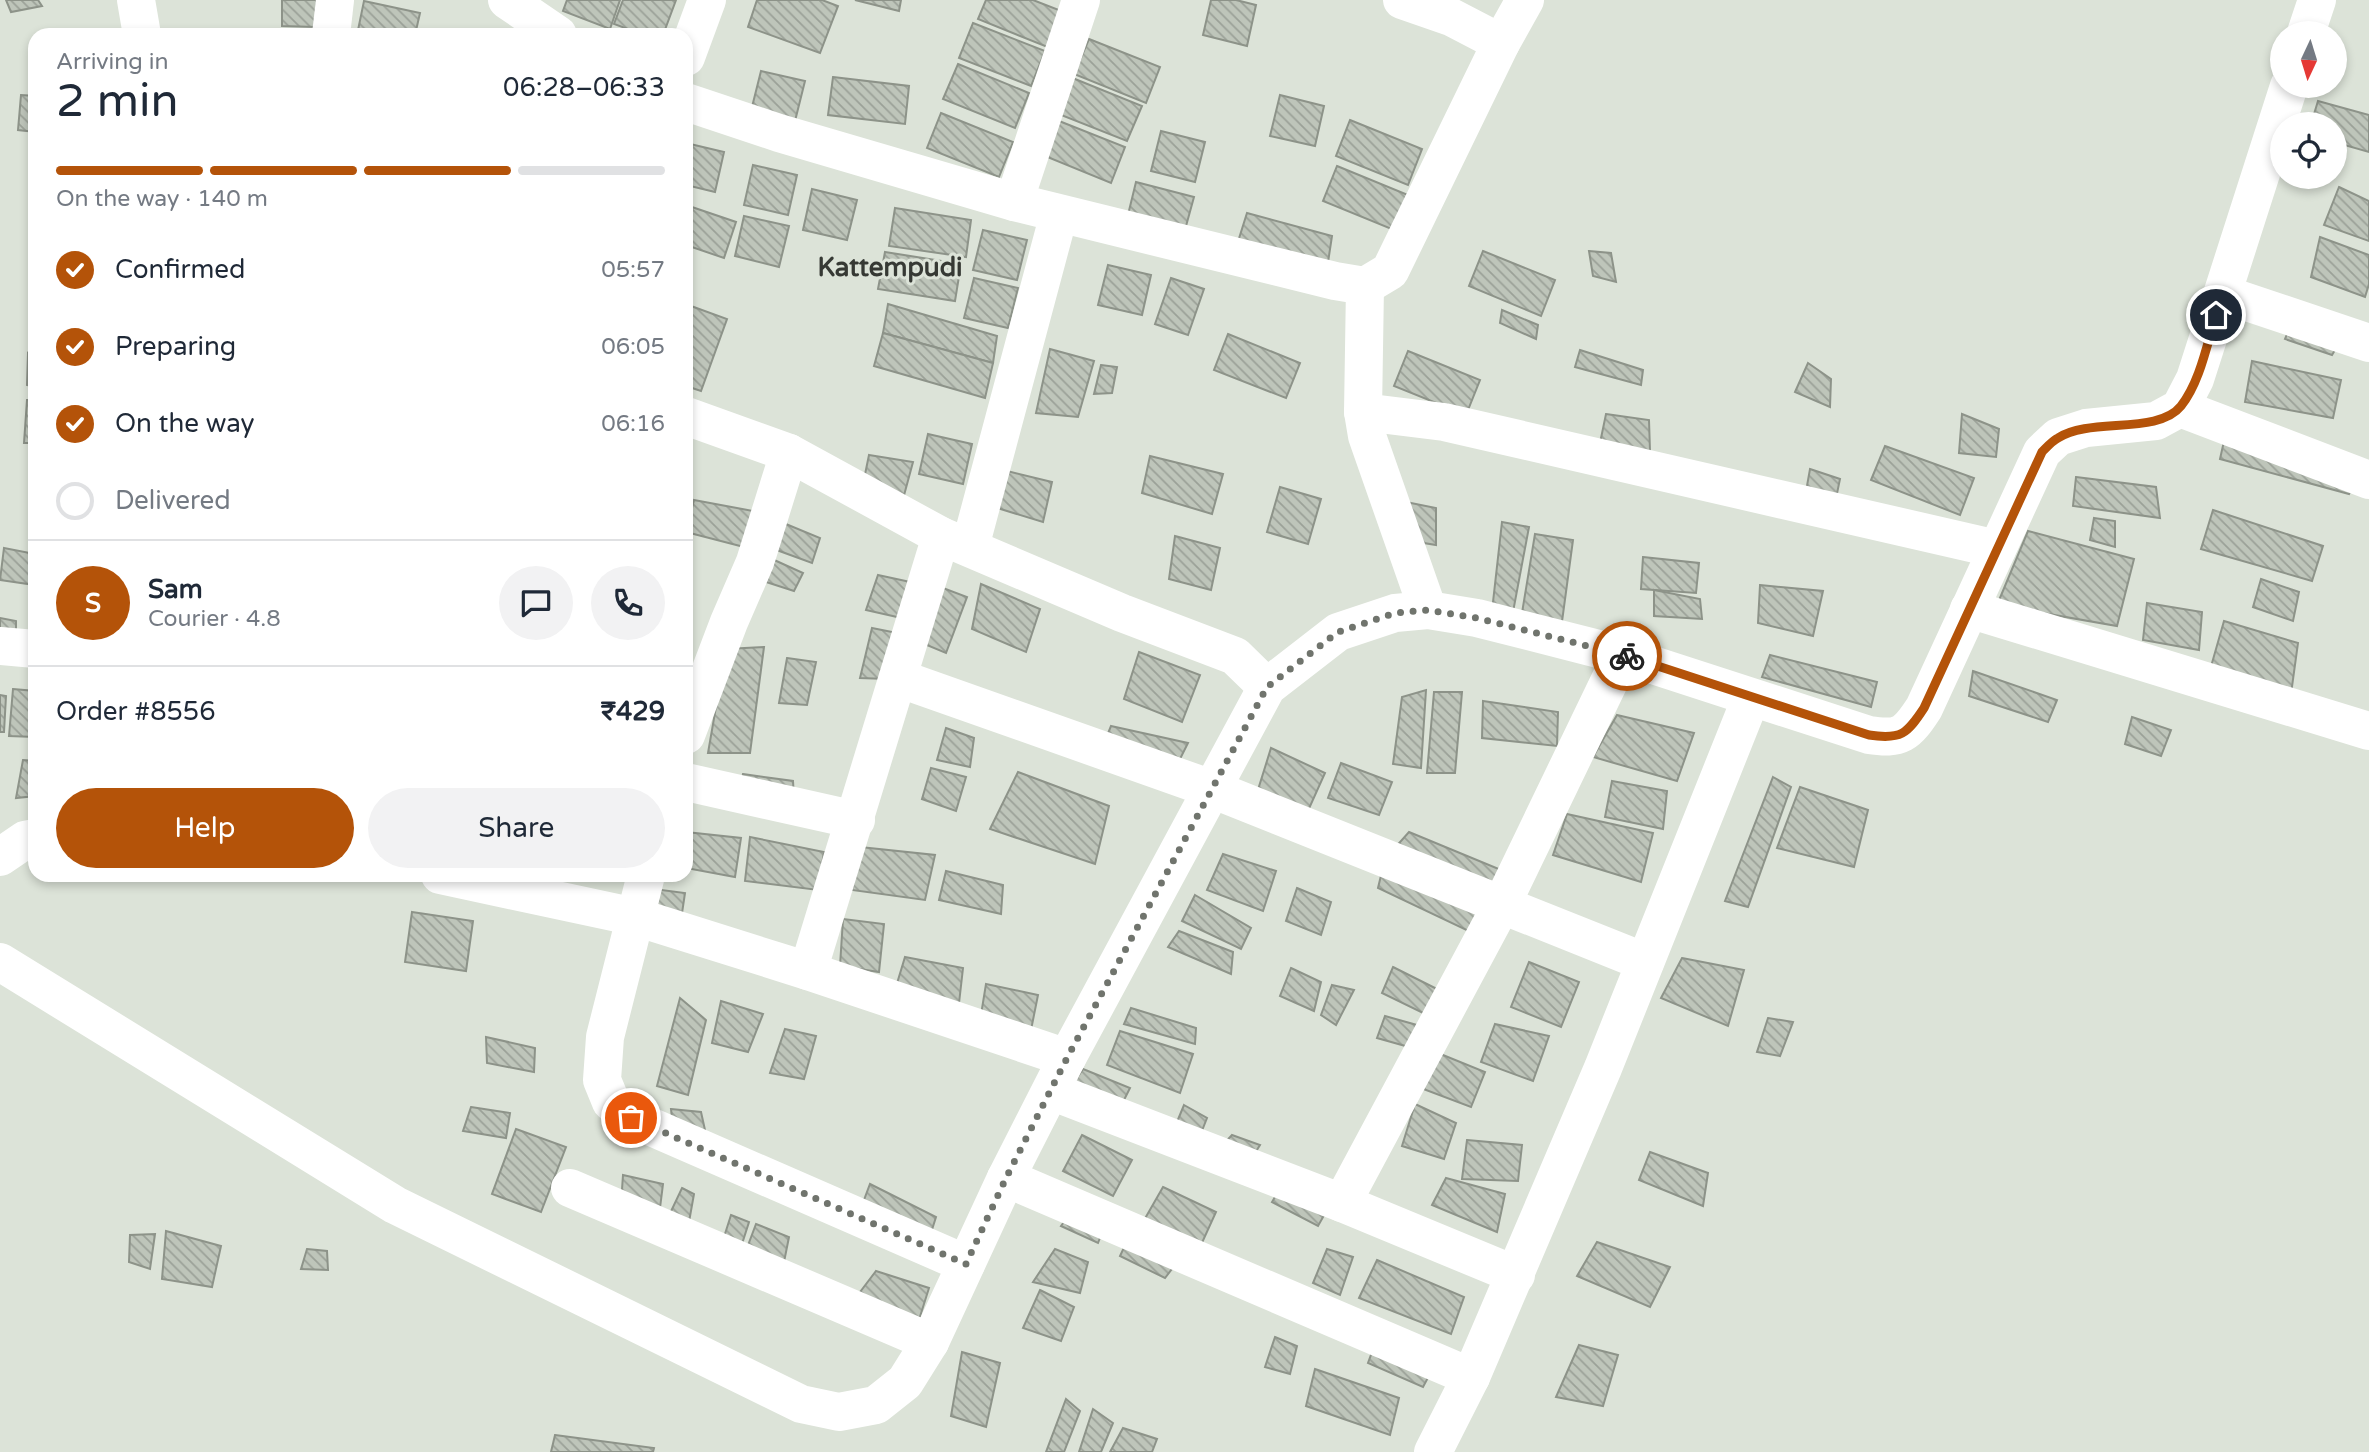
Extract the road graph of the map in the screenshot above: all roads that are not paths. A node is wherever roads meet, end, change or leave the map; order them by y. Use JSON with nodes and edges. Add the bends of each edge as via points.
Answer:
{"nodes":[{"id":1,"x":136,"y":0,"type":"edge"},
{"id":2,"x":335,"y":0,"type":"edge"},
{"id":3,"x":507,"y":0,"type":"edge"},
{"id":4,"x":707,"y":0,"type":"edge"},
{"id":5,"x":1081,"y":0,"type":"edge"},
{"id":6,"x":1402,"y":0,"type":"edge"},
{"id":7,"x":1525,"y":0,"type":"edge"},
{"id":8,"x":2317,"y":0,"type":"edge"},
{"id":9,"x":2310,"y":21,"type":"edge"},
{"id":10,"x":141,"y":28,"type":"edge"},
{"id":11,"x":332,"y":28,"type":"edge"},
{"id":12,"x":548,"y":28,"type":"edge"},
{"id":13,"x":693,"y":38,"type":"edge"},
{"id":14,"x":1501,"y":43,"type":"junction"},
{"id":15,"x":2286,"y":98,"type":"edge"},
{"id":16,"x":693,"y":104,"type":"edge"},
{"id":17,"x":1014,"y":202,"type":"junction"},
{"id":18,"x":1059,"y":214,"type":"junction"},
{"id":19,"x":1365,"y":286,"type":"junction"},
{"id":20,"x":2223,"y":294,"type":"junction"},
{"id":21,"x":2369,"y":343,"type":"edge"},
{"id":22,"x":2180,"y":408,"type":"junction"},
{"id":23,"x":1363,"y":412,"type":"junction"},
{"id":24,"x":693,"y":419,"type":"edge"},
{"id":25,"x":789,"y":453,"type":"junction"},
{"id":26,"x":2369,"y":480,"type":"edge"},
{"id":27,"x":956,"y":542,"type":"junction"},
{"id":28,"x":1997,"y":549,"type":"junction"},
{"id":29,"x":1969,"y":609,"type":"junction"},
{"id":30,"x":1428,"y":610,"type":"junction"},
{"id":31,"x":0,"y":646,"type":"edge"},
{"id":32,"x":28,"y":648,"type":"edge"},
{"id":33,"x":1622,"y":655,"type":"junction"},
{"id":34,"x":898,"y":678,"type":"junction"},
{"id":35,"x":1267,"y":687,"type":"junction"},
{"id":36,"x":1751,"y":698,"type":"junction"},
{"id":37,"x":693,"y":717,"type":"edge"},
{"id":38,"x":2369,"y":732,"type":"edge"},
{"id":39,"x":693,"y":784,"type":"edge"},
{"id":40,"x":1212,"y":789,"type":"junction"},
{"id":41,"x":856,"y":820,"type":"junction"},
{"id":42,"x":28,"y":839,"type":"edge"},
{"id":43,"x":0,"y":857,"type":"edge"},
{"id":44,"x":473,"y":882,"type":"edge"},
{"id":45,"x":644,"y":882,"type":"edge"},
{"id":46,"x":1502,"y":904,"type":"junction"},
{"id":47,"x":636,"y":917,"type":"junction"},
{"id":48,"x":0,"y":962,"type":"edge"},
{"id":49,"x":1645,"y":962,"type":"junction"},
{"id":50,"x":808,"y":971,"type":"junction"},
{"id":51,"x":1059,"y":1074,"type":"junction"},
{"id":52,"x":1006,"y":1178,"type":"junction"},
{"id":53,"x":569,"y":1188,"type":"dead end"},
{"id":54,"x":1342,"y":1203,"type":"junction"},
{"id":55,"x":966,"y":1264,"type":"junction"},
{"id":56,"x":1516,"y":1275,"type":"junction"},
{"id":57,"x":930,"y":1342,"type":"junction"},
{"id":58,"x":1471,"y":1377,"type":"junction"},
{"id":59,"x":1433,"y":1452,"type":"edge"}],
"edges":[{"from":1,"to":10,"type":"street"},
{"from":2,"to":11,"type":"street"},
{"from":3,"to":12,"type":"street"},
{"from":4,"to":13,"type":"street"},
{"from":5,"to":17,"type":"street"},
{"from":6,"to":14,"type":"street","via":[[1451,17]]},
{"from":7,"to":14,"type":"street"},
{"from":8,"to":9,"type":"street"},
{"from":14,"to":19,"type":"street","via":[[1390,271]]},
{"from":15,"to":20,"type":"street"},
{"from":16,"to":17,"type":"street"},
{"from":17,"to":18,"type":"street"},
{"from":18,"to":19,"type":"street"},
{"from":18,"to":27,"type":"street"},
{"from":19,"to":23,"type":"street"},
{"from":20,"to":21,"type":"street"},
{"from":20,"to":22,"type":"street","via":[[2195,379]]},
{"from":22,"to":26,"type":"street"},
{"from":22,"to":28,"type":"street","via":[[2156,421],[2086,428],[2058,437],[2042,452]]},
{"from":23,"to":28,"type":"street","via":[[1444,422]]},
{"from":23,"to":30,"type":"street","via":[[1381,479]]},
{"from":24,"to":25,"type":"street"},
{"from":25,"to":27,"type":"street"},
{"from":25,"to":37,"type":"street","via":[[755,562]]},
{"from":27,"to":34,"type":"street"},
{"from":27,"to":35,"type":"street","via":[[1235,656]]},
{"from":28,"to":29,"type":"street"},
{"from":29,"to":36,"type":"street","via":[[1910,730],[1887,738],[1869,735]]},
{"from":29,"to":38,"type":"street"},
{"from":30,"to":33,"type":"street"},
{"from":30,"to":35,"type":"street","via":[[1395,613],[1338,632]]},
{"from":31,"to":32,"type":"street"},
{"from":33,"to":36,"type":"street"},
{"from":33,"to":46,"type":"street"},
{"from":34,"to":40,"type":"street"},
{"from":34,"to":41,"type":"street"},
{"from":35,"to":40,"type":"street"},
{"from":36,"to":49,"type":"street"},
{"from":39,"to":41,"type":"street"},
{"from":40,"to":46,"type":"street"},
{"from":40,"to":51,"type":"street"},
{"from":41,"to":50,"type":"street"},
{"from":42,"to":43,"type":"street"},
{"from":44,"to":47,"type":"street"},
{"from":45,"to":47,"type":"street"},
{"from":46,"to":49,"type":"street"},
{"from":46,"to":54,"type":"street"},
{"from":47,"to":50,"type":"street"},
{"from":47,"to":55,"type":"street","via":[[605,1037],[602,1080],[611,1102],[631,1118]]},
{"from":48,"to":57,"type":"street","via":[[395,1205],[801,1404],[839,1412],[876,1405],[905,1382]]},
{"from":49,"to":56,"type":"street"},
{"from":50,"to":51,"type":"street"},
{"from":51,"to":52,"type":"street"},
{"from":51,"to":54,"type":"street"},
{"from":52,"to":55,"type":"street"},
{"from":52,"to":58,"type":"street"},
{"from":53,"to":57,"type":"street"},
{"from":54,"to":56,"type":"street"},
{"from":55,"to":57,"type":"street"},
{"from":56,"to":58,"type":"street"},
{"from":58,"to":59,"type":"street"}]}
